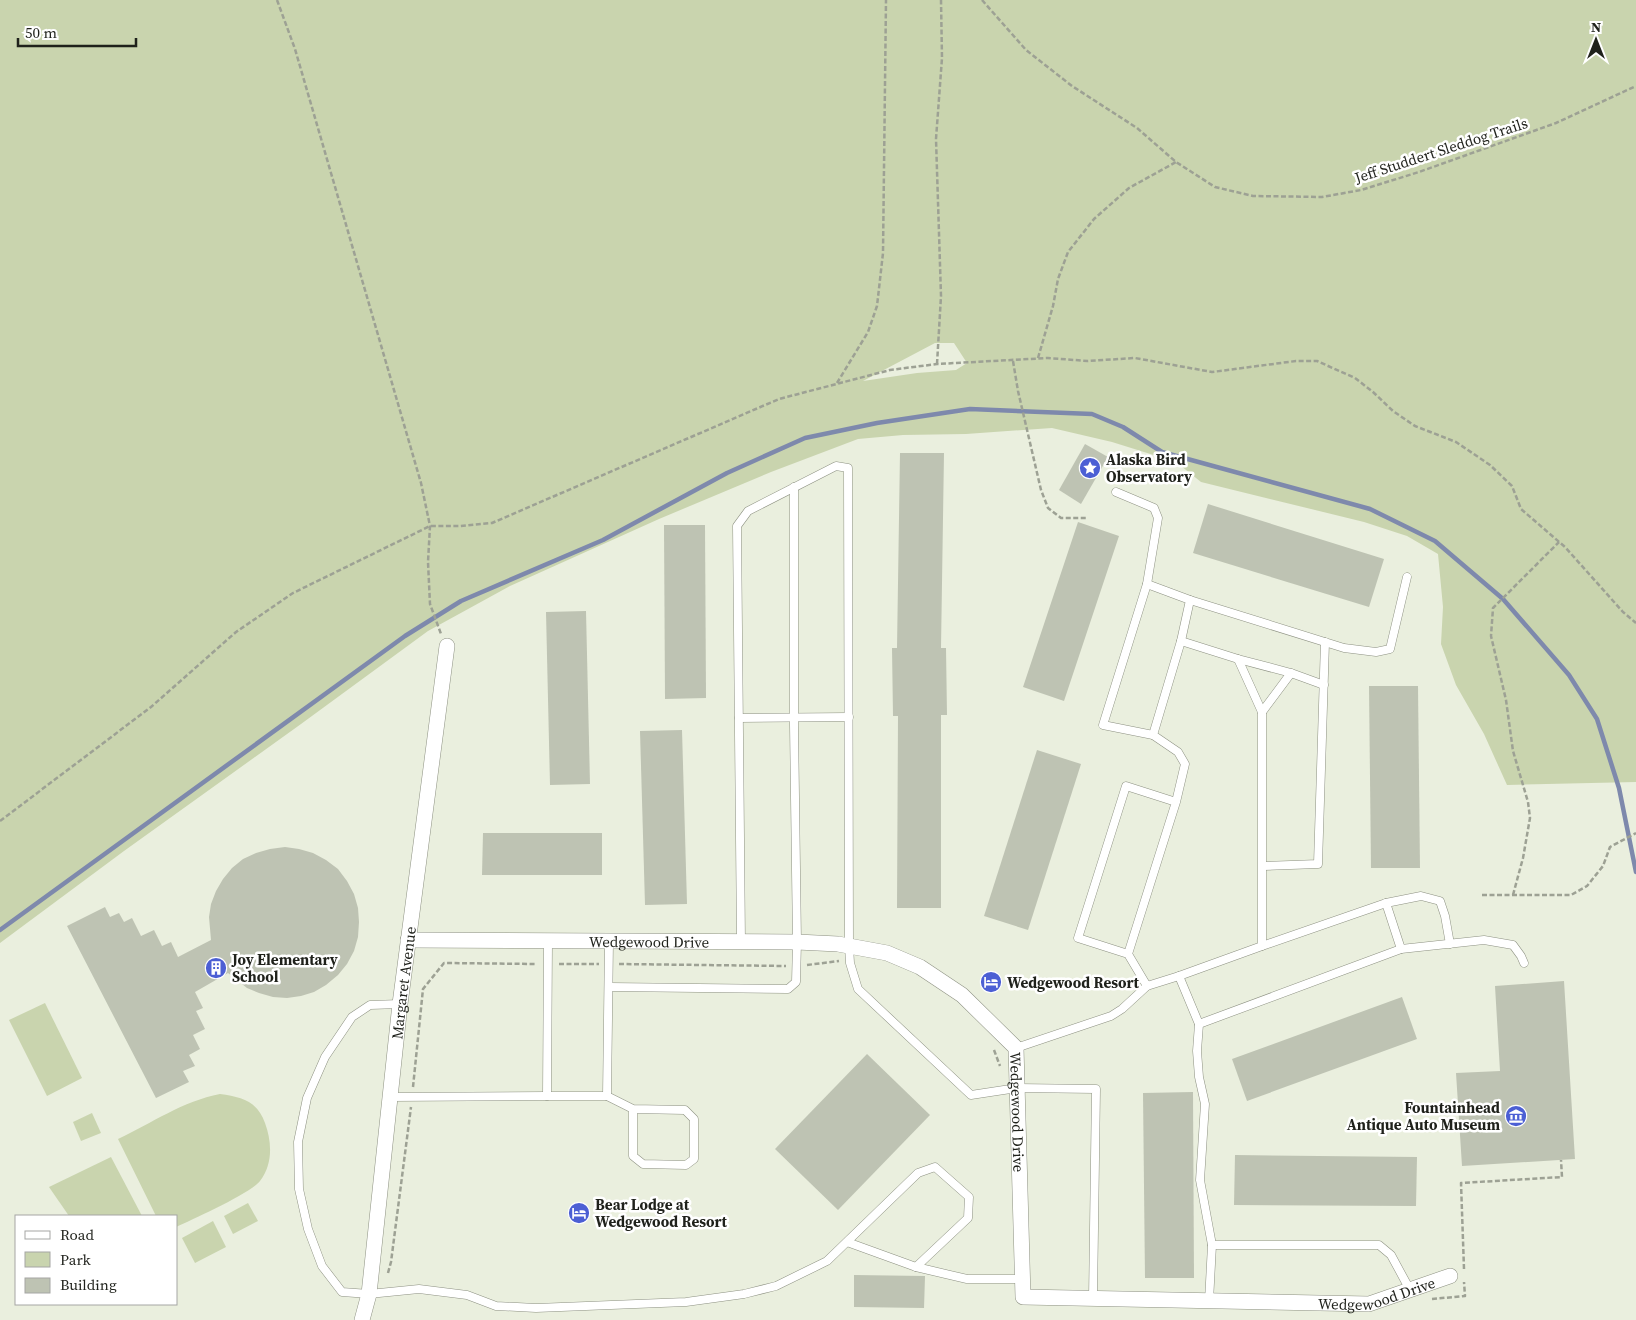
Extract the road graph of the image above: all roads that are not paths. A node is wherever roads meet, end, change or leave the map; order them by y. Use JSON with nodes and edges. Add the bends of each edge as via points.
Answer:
{"nodes":[{"id":1,"x":794,"y":487,"type":"junction"},
{"id":2,"x":1116,"y":492,"type":"dead end"},
{"id":3,"x":1407,"y":577,"type":"dead end"},
{"id":4,"x":1147,"y":584,"type":"junction"},
{"id":5,"x":1190,"y":600,"type":"junction"},
{"id":6,"x":444,"y":640,"type":"road end"},
{"id":7,"x":1181,"y":641,"type":"junction"},
{"id":8,"x":1325,"y":642,"type":"junction"},
{"id":9,"x":1238,"y":659,"type":"junction"},
{"id":10,"x":1291,"y":673,"type":"junction"},
{"id":11,"x":1324,"y":685,"type":"junction"},
{"id":12,"x":1262,"y":712,"type":"junction"},
{"id":13,"x":848,"y":717,"type":"junction"},
{"id":14,"x":739,"y":718,"type":"junction"},
{"id":15,"x":794,"y":718,"type":"junction"},
{"id":16,"x":1153,"y":735,"type":"junction"},
{"id":17,"x":1176,"y":802,"type":"junction"},
{"id":18,"x":1263,"y":866,"type":"junction"},
{"id":19,"x":1386,"y":903,"type":"junction"},
{"id":20,"x":408,"y":940,"type":"junction"},
{"id":21,"x":548,"y":941,"type":"junction"},
{"id":22,"x":610,"y":941,"type":"junction"},
{"id":23,"x":741,"y":942,"type":"junction"},
{"id":24,"x":797,"y":942,"type":"junction"},
{"id":25,"x":1450,"y":944,"type":"junction"},
{"id":26,"x":849,"y":946,"type":"junction"},
{"id":27,"x":1262,"y":946,"type":"junction"},
{"id":28,"x":1402,"y":949,"type":"junction"},
{"id":29,"x":1128,"y":954,"type":"junction"},
{"id":30,"x":1524,"y":963,"type":"dead end"},
{"id":31,"x":1179,"y":976,"type":"junction"},
{"id":32,"x":1147,"y":986,"type":"junction"},
{"id":33,"x":610,"y":987,"type":"junction"},
{"id":34,"x":400,"y":1004,"type":"junction"},
{"id":35,"x":1199,"y":1024,"type":"junction"},
{"id":36,"x":1016,"y":1048,"type":"junction"},
{"id":37,"x":1017,"y":1088,"type":"junction"},
{"id":38,"x":547,"y":1096,"type":"junction"},
{"id":39,"x":608,"y":1096,"type":"junction"},
{"id":40,"x":390,"y":1097,"type":"junction"},
{"id":41,"x":633,"y":1109,"type":"junction"},
{"id":42,"x":847,"y":1242,"type":"junction"},
{"id":43,"x":1212,"y":1245,"type":"junction"},
{"id":44,"x":916,"y":1267,"type":"junction"},
{"id":45,"x":1450,"y":1276,"type":"dead end"},
{"id":46,"x":1023,"y":1279,"type":"junction"},
{"id":47,"x":1410,"y":1290,"type":"junction"},
{"id":48,"x":376,"y":1293,"type":"junction"},
{"id":49,"x":1093,"y":1299,"type":"junction"},
{"id":50,"x":1209,"y":1301,"type":"junction"},
{"id":51,"x":362,"y":1320,"type":"edge"}],
"edges":[{"from":1,"to":13,"type":"lane","via":[[836,466],[848,468]]},
{"from":1,"to":14,"type":"lane","via":[[748,511],[737,526]]},
{"from":1,"to":15,"type":"lane"},
{"from":2,"to":4,"type":"lane","via":[[1154,508],[1158,518]]},
{"from":3,"to":8,"type":"lane","via":[[1390,649],[1376,652]]},
{"from":4,"to":5,"type":"lane"},
{"from":4,"to":16,"type":"lane","via":[[1103,725]]},
{"from":5,"to":7,"type":"lane"},
{"from":5,"to":8,"type":"lane"},
{"from":6,"to":20,"type":"street","name":"Margaret Avenue"},
{"from":7,"to":9,"type":"lane"},
{"from":7,"to":16,"type":"lane"},
{"from":8,"to":11,"type":"lane"},
{"from":9,"to":10,"type":"lane"},
{"from":9,"to":12,"type":"lane"},
{"from":10,"to":11,"type":"lane"},
{"from":10,"to":12,"type":"lane"},
{"from":11,"to":18,"type":"lane","via":[[1318,864]]},
{"from":12,"to":18,"type":"lane"},
{"from":13,"to":15,"type":"lane"},
{"from":13,"to":26,"type":"lane"},
{"from":14,"to":15,"type":"lane"},
{"from":14,"to":23,"type":"lane"},
{"from":15,"to":24,"type":"lane"},
{"from":16,"to":17,"type":"lane","via":[[1178,752],[1185,764]]},
{"from":17,"to":29,"type":"lane"},
{"from":17,"to":29,"type":"lane","via":[[1126,786],[1078,938]]},
{"from":18,"to":27,"type":"lane"},
{"from":19,"to":25,"type":"lane","via":[[1421,896],[1440,901]]},
{"from":19,"to":27,"type":"lane"},
{"from":19,"to":28,"type":"lane"},
{"from":20,"to":21,"type":"street","name":"Wedgewood Drive"},
{"from":20,"to":34,"type":"street","name":"Margaret Avenue"},
{"from":21,"to":22,"type":"street","name":"Wedgewood Drive"},
{"from":21,"to":38,"type":"lane"},
{"from":22,"to":23,"type":"street","name":"Wedgewood Drive"},
{"from":22,"to":33,"type":"lane"},
{"from":23,"to":24,"type":"street","name":"Wedgewood Drive"},
{"from":24,"to":26,"type":"street","name":"Wedgewood Drive"},
{"from":24,"to":33,"type":"lane","via":[[796,982],[788,989]]},
{"from":25,"to":28,"type":"lane"},
{"from":25,"to":30,"type":"lane","via":[[1484,940],[1513,945]]},
{"from":26,"to":36,"type":"street","name":"Wedgewood Drive","via":[[887,953],[920,966],[962,995]]},
{"from":26,"to":37,"type":"lane","via":[[850,963],[858,989],[971,1095]]},
{"from":27,"to":31,"type":"lane"},
{"from":28,"to":35,"type":"lane"},
{"from":29,"to":32,"type":"lane"},
{"from":31,"to":32,"type":"lane"},
{"from":31,"to":35,"type":"lane"},
{"from":32,"to":36,"type":"lane","via":[[1111,1016]]},
{"from":33,"to":39,"type":"lane"},
{"from":34,"to":40,"type":"street","name":"Margaret Avenue"},
{"from":34,"to":48,"type":"lane","via":[[370,1005],[352,1017],[325,1056],[307,1098],[298,1142],[299,1189],[308,1229],[322,1266],[342,1292]]},
{"from":35,"to":43,"type":"lane","via":[[1199,1077],[1205,1104],[1200,1180]]},
{"from":36,"to":37,"type":"street","name":"Wedgewood Drive"},
{"from":37,"to":46,"type":"street","name":"Wedgewood Drive"},
{"from":37,"to":49,"type":"lane","via":[[1096,1089]]},
{"from":38,"to":39,"type":"lane"},
{"from":38,"to":40,"type":"lane"},
{"from":39,"to":41,"type":"lane"},
{"from":40,"to":48,"type":"street","name":"Margaret Avenue"},
{"from":41,"to":41,"type":"lane","via":[[633,1156],[643,1164],[686,1165],[694,1159],[694,1119],[685,1110]]},
{"from":42,"to":44,"type":"lane"},
{"from":42,"to":44,"type":"lane","via":[[918,1173],[935,1167],[969,1197],[968,1218]]},
{"from":42,"to":48,"type":"lane","via":[[828,1261],[776,1286],[686,1302],[536,1308],[496,1306],[467,1295],[419,1289]]},
{"from":43,"to":47,"type":"lane","via":[[1379,1245],[1391,1255]]},
{"from":43,"to":50,"type":"lane"},
{"from":44,"to":46,"type":"lane","via":[[967,1279]]},
{"from":45,"to":47,"type":"street","name":"Wedgewood Drive"},
{"from":46,"to":49,"type":"street","name":"Wedgewood Drive","via":[[1023,1297]]},
{"from":47,"to":50,"type":"street","name":"Wedgewood Drive","via":[[1369,1304]]},
{"from":48,"to":51,"type":"street","name":"Margaret Avenue"},
{"from":49,"to":50,"type":"street","name":"Wedgewood Drive"}]}
